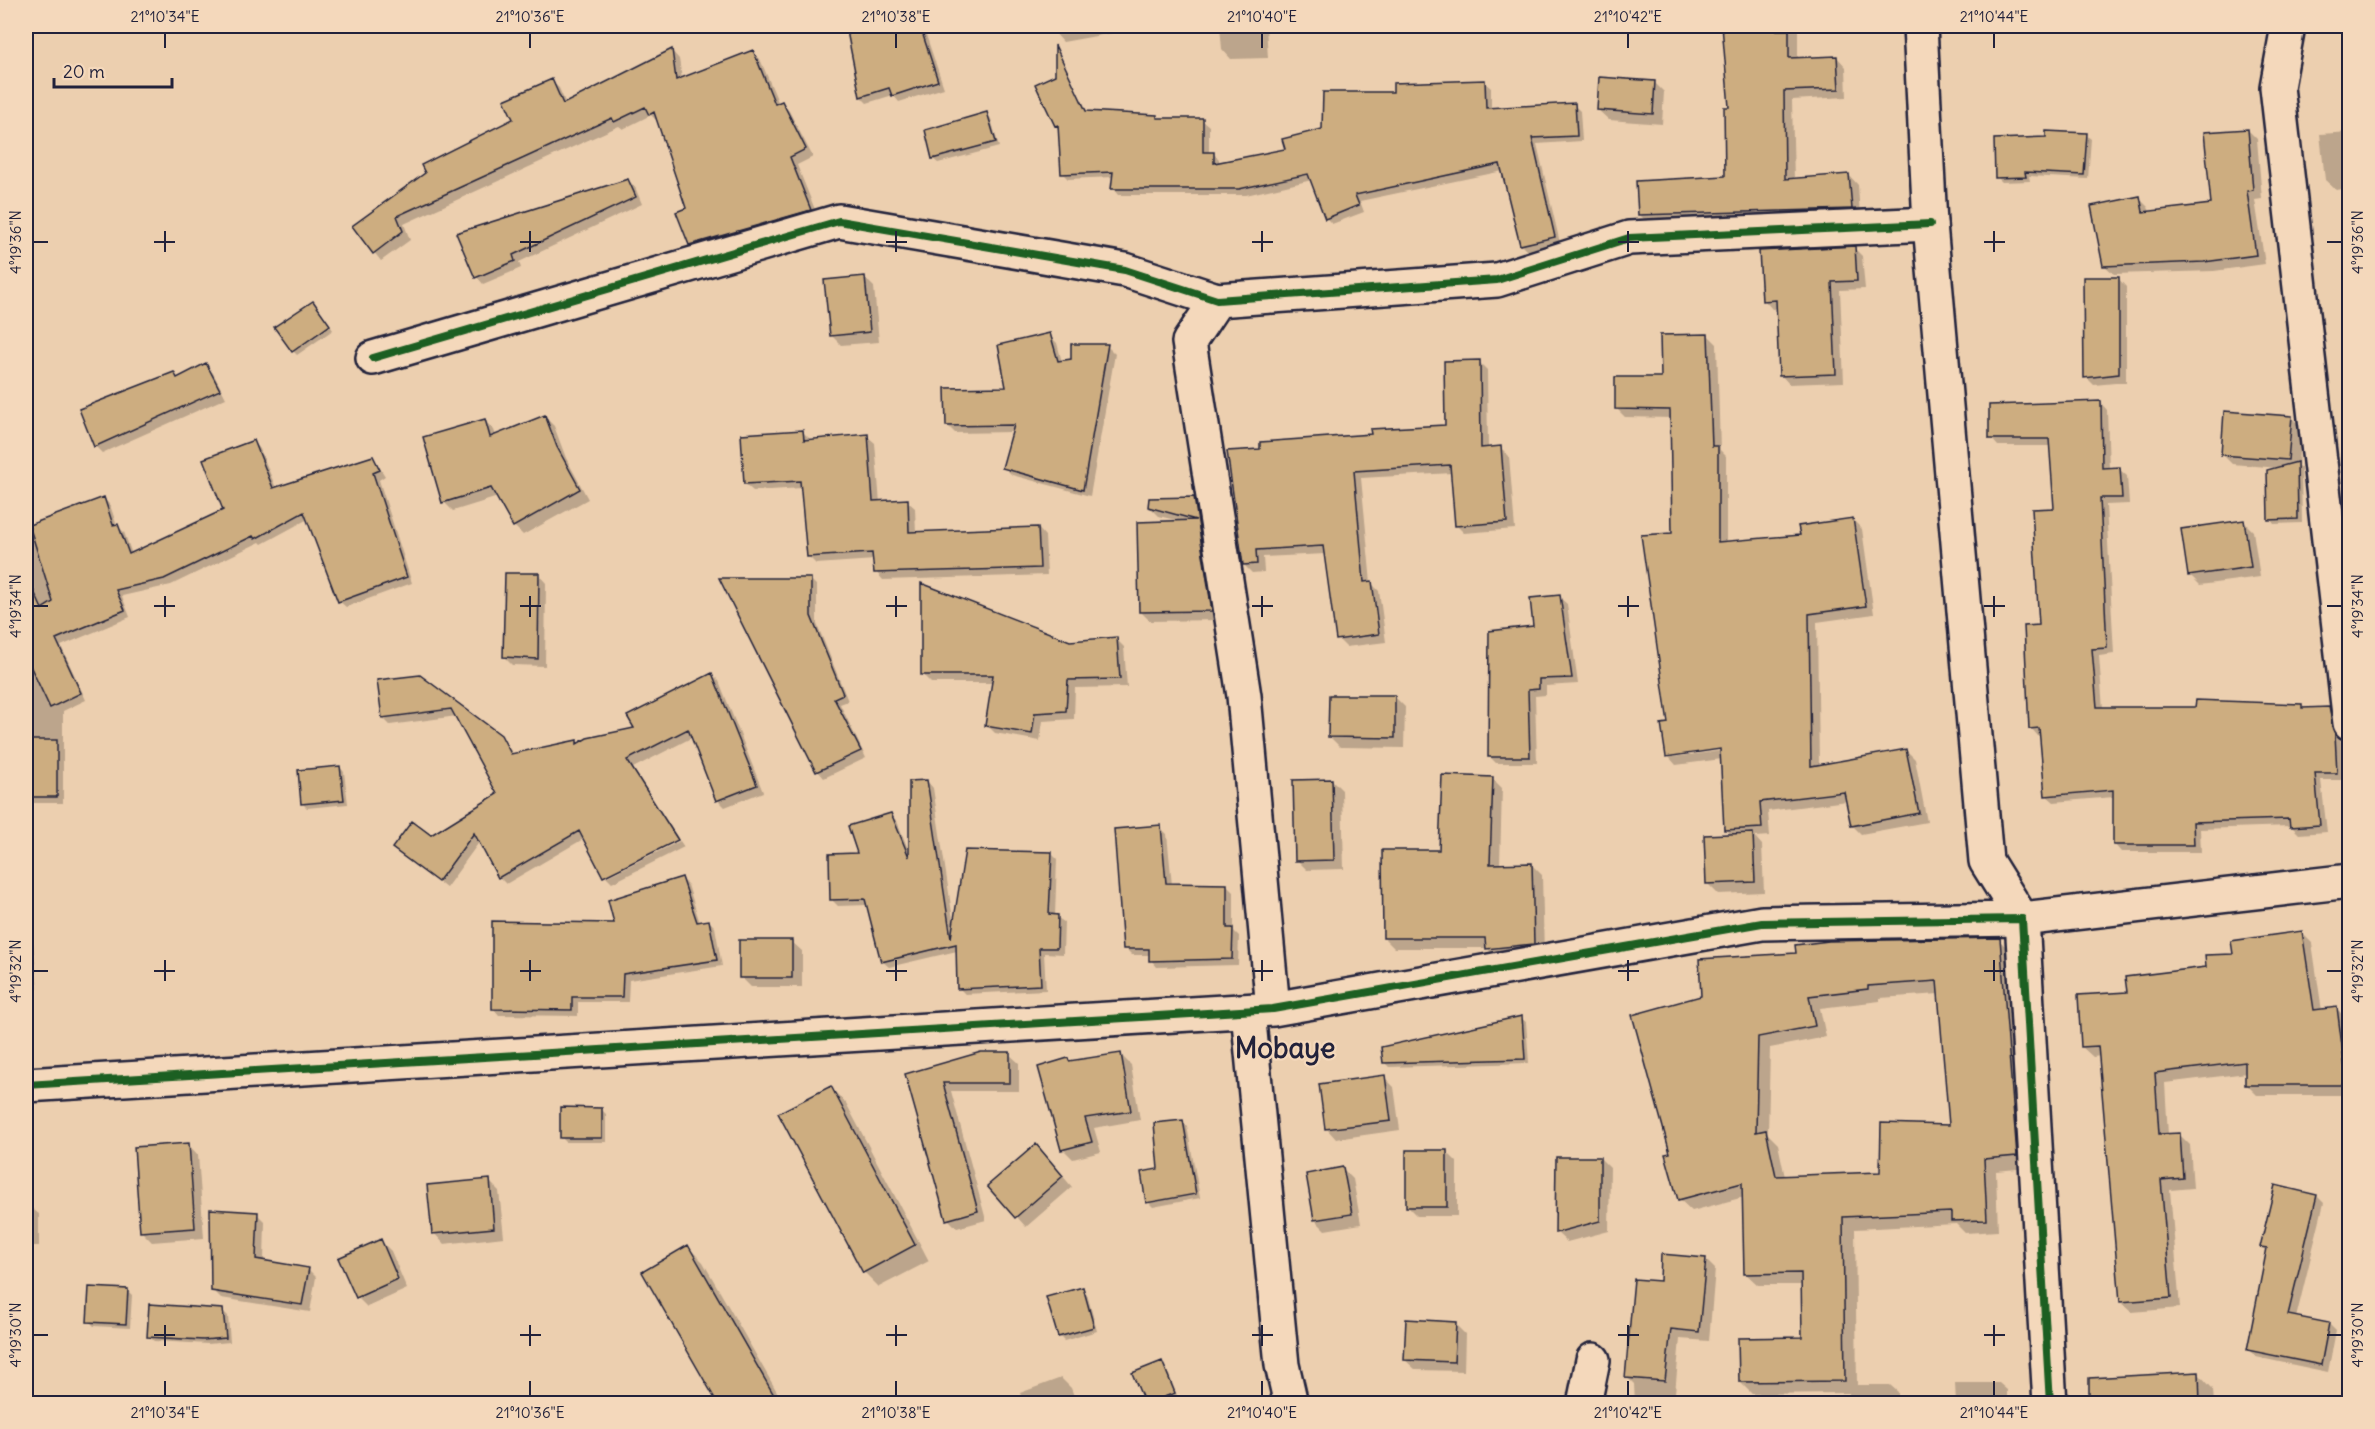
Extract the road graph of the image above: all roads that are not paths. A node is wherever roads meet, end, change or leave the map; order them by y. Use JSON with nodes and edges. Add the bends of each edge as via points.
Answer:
{"nodes":[{"id":1,"x":1920,"y":26,"type":"edge"},
{"id":2,"x":2288,"y":26,"type":"edge"},
{"id":3,"x":1930,"y":224,"type":"junction"},
{"id":4,"x":1217,"y":300,"type":"junction"},
{"id":5,"x":373,"y":358,"type":"dead end"},
{"id":6,"x":2349,"y":723,"type":"edge"},
{"id":7,"x":2349,"y":881,"type":"edge"},
{"id":8,"x":2022,"y":919,"type":"junction"},
{"id":9,"x":1260,"y":1010,"type":"junction"},
{"id":10,"x":26,"y":1085,"type":"edge"},
{"id":11,"x":1593,"y":1360,"type":"dead end"},
{"id":12,"x":1291,"y":1404,"type":"edge"},
{"id":13,"x":1584,"y":1404,"type":"edge"},
{"id":14,"x":2050,"y":1404,"type":"edge"}],
"edges":[{"from":1,"to":3,"type":"street"},
{"from":2,"to":6,"type":"street","via":[[2277,87]]},
{"from":3,"to":4,"type":"street","via":[[1629,238],[1497,280]]},
{"from":3,"to":8,"type":"street","via":[[1986,861]]},
{"from":4,"to":5,"type":"street","via":[[1125,270],[839,221]]},
{"from":4,"to":9,"type":"street","via":[[1189,342],[1244,696]]},
{"from":7,"to":8,"type":"street"},
{"from":8,"to":9,"type":"street","via":[[1762,923]]},
{"from":8,"to":14,"type":"street"},
{"from":9,"to":10,"type":"street"},
{"from":9,"to":12,"type":"street","via":[[1282,1365]]},
{"from":11,"to":13,"type":"street"}]}
